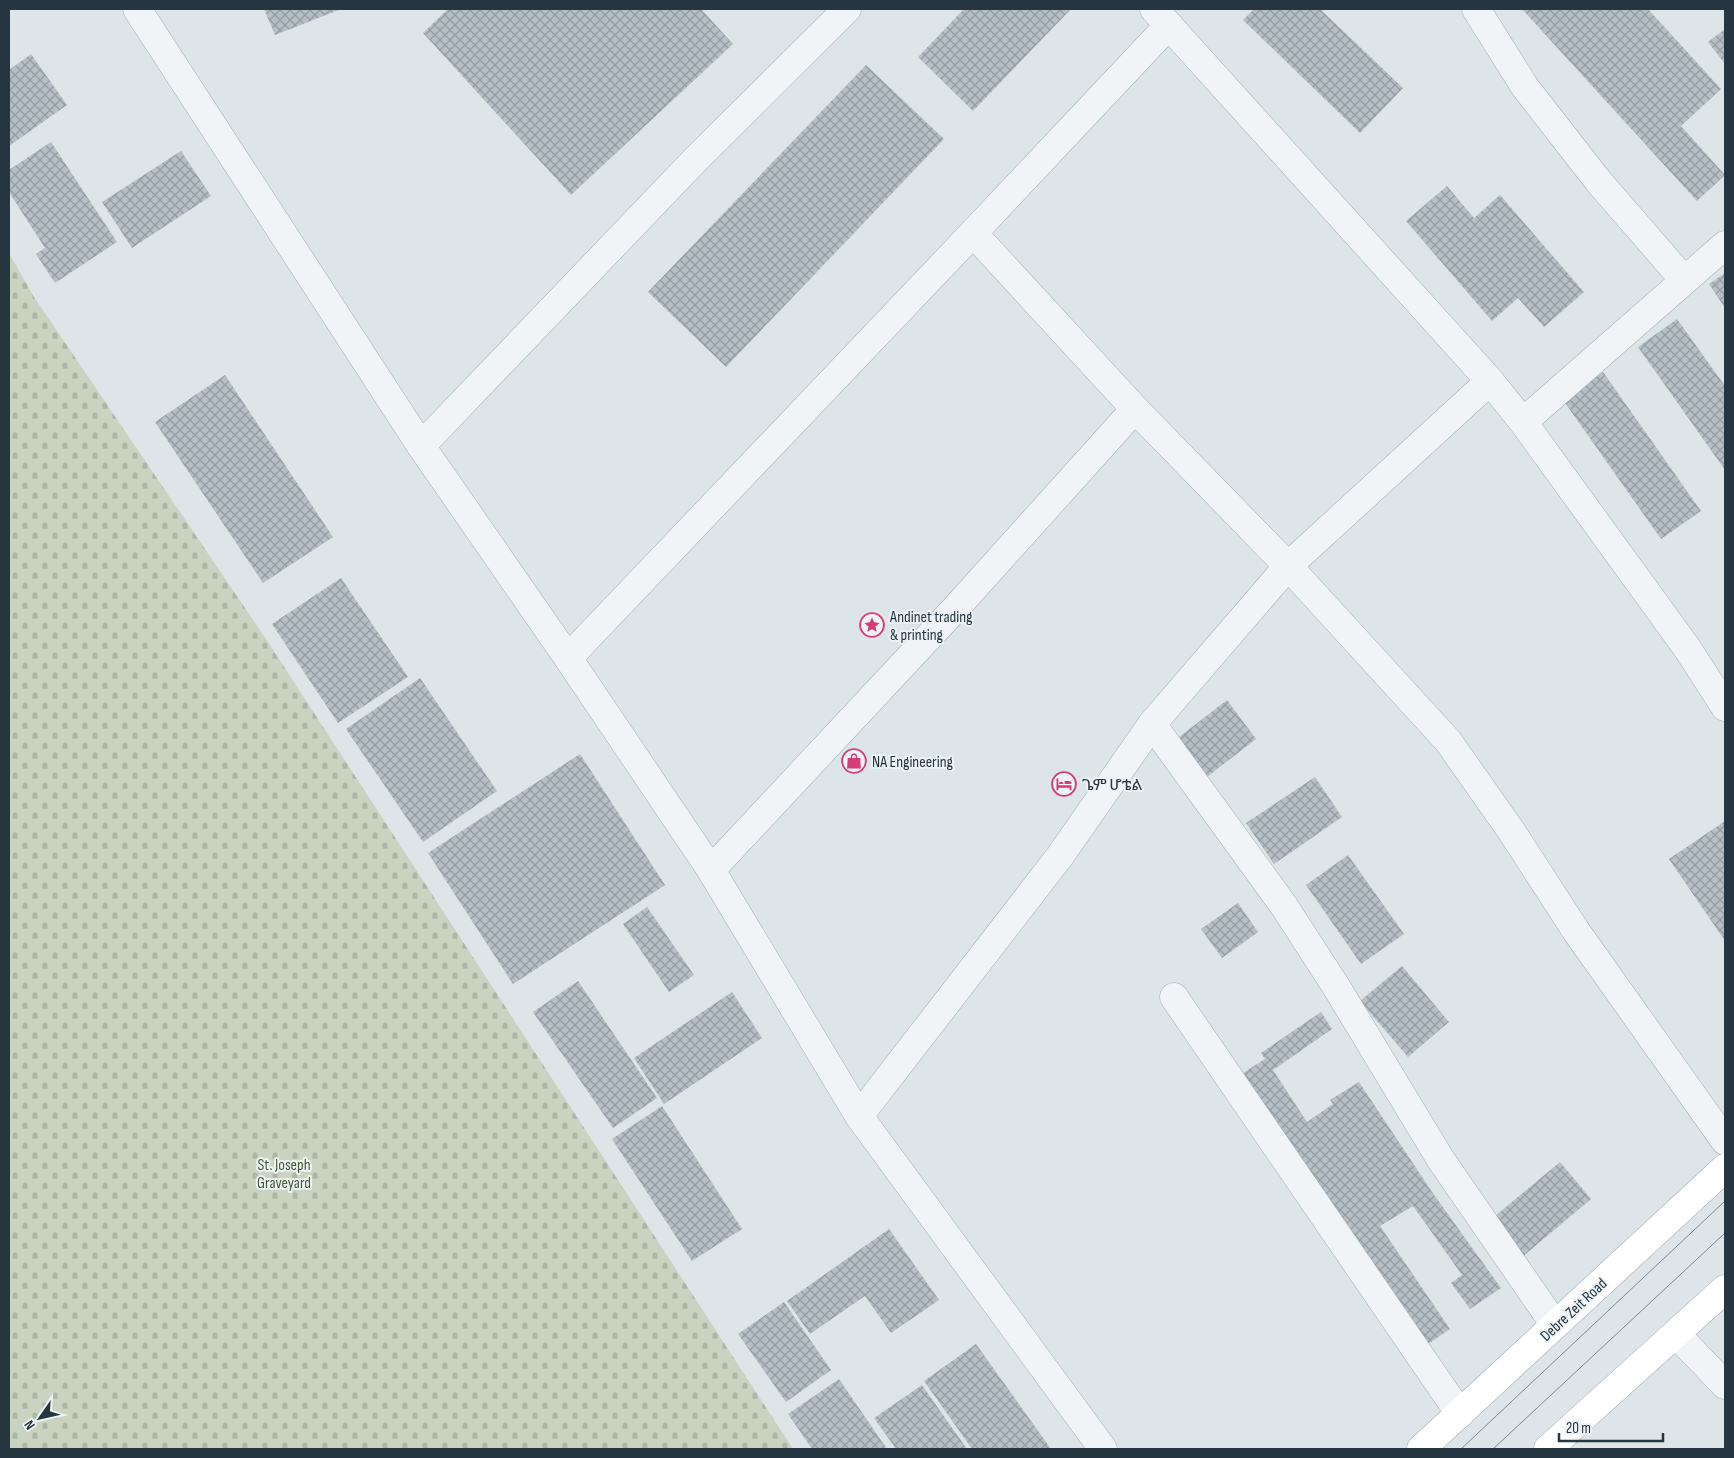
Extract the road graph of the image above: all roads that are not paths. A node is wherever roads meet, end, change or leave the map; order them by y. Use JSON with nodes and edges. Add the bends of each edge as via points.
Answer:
{"nodes":[{"id":1,"x":138,"y":9,"type":"edge"},
{"id":2,"x":847,"y":9,"type":"edge"},
{"id":3,"x":1476,"y":9,"type":"edge"},
{"id":4,"x":1161,"y":17,"type":"edge"},
{"id":5,"x":973,"y":234,"type":"junction"},
{"id":6,"x":1725,"y":245,"type":"edge"},
{"id":7,"x":1684,"y":280,"type":"junction"},
{"id":8,"x":1490,"y":381,"type":"junction"},
{"id":9,"x":1135,"y":409,"type":"junction"},
{"id":10,"x":1523,"y":422,"type":"junction"},
{"id":11,"x":421,"y":446,"type":"junction"},
{"id":12,"x":1288,"y":566,"type":"junction"},
{"id":13,"x":568,"y":658,"type":"junction"},
{"id":14,"x":1725,"y":707,"type":"edge"},
{"id":15,"x":1152,"y":724,"type":"junction"},
{"id":16,"x":711,"y":870,"type":"junction"},
{"id":17,"x":1174,"y":997,"type":"dead end"},
{"id":18,"x":859,"y":1116,"type":"junction"},
{"id":19,"x":1725,"y":1141,"type":"edge"},
{"id":20,"x":1725,"y":1168,"type":"edge"},
{"id":21,"x":1725,"y":1289,"type":"edge"},
{"id":22,"x":1555,"y":1325,"type":"junction"},
{"id":23,"x":1676,"y":1334,"type":"junction"},
{"id":24,"x":1725,"y":1384,"type":"edge"},
{"id":25,"x":1460,"y":1414,"type":"junction"},
{"id":26,"x":1103,"y":1449,"type":"edge"},
{"id":27,"x":1421,"y":1449,"type":"edge"},
{"id":28,"x":1548,"y":1449,"type":"edge"}],
"edges":[{"from":1,"to":11,"type":"street"},
{"from":2,"to":11,"type":"street","via":[[697,158]]},
{"from":3,"to":7,"type":"street","via":[[1525,87],[1599,182]]},
{"from":4,"to":5,"type":"street"},
{"from":4,"to":8,"type":"street"},
{"from":5,"to":9,"type":"street"},
{"from":5,"to":13,"type":"street"},
{"from":6,"to":7,"type":"street"},
{"from":7,"to":10,"type":"street"},
{"from":8,"to":10,"type":"street"},
{"from":8,"to":12,"type":"street"},
{"from":9,"to":12,"type":"street"},
{"from":9,"to":16,"type":"street","via":[[954,610]]},
{"from":10,"to":14,"type":"street","via":[[1687,648]]},
{"from":11,"to":13,"type":"street"},
{"from":12,"to":15,"type":"street"},
{"from":12,"to":19,"type":"street","via":[[1448,740],[1576,931]]},
{"from":13,"to":16,"type":"street"},
{"from":15,"to":18,"type":"street","via":[[1060,856]]},
{"from":15,"to":22,"type":"street","via":[[1284,906],[1441,1160]]},
{"from":16,"to":18,"type":"street"},
{"from":17,"to":25,"type":"street"},
{"from":18,"to":26,"type":"street"},
{"from":20,"to":22,"type":"main road","name":"Debre Zeit Road"},
{"from":21,"to":23,"type":"main road"},
{"from":22,"to":25,"type":"main road","name":"Debre Zeit Road"},
{"from":23,"to":24,"type":"street"},
{"from":23,"to":28,"type":"main road"},
{"from":25,"to":27,"type":"main road","name":"Debre Zeit Road"}]}
